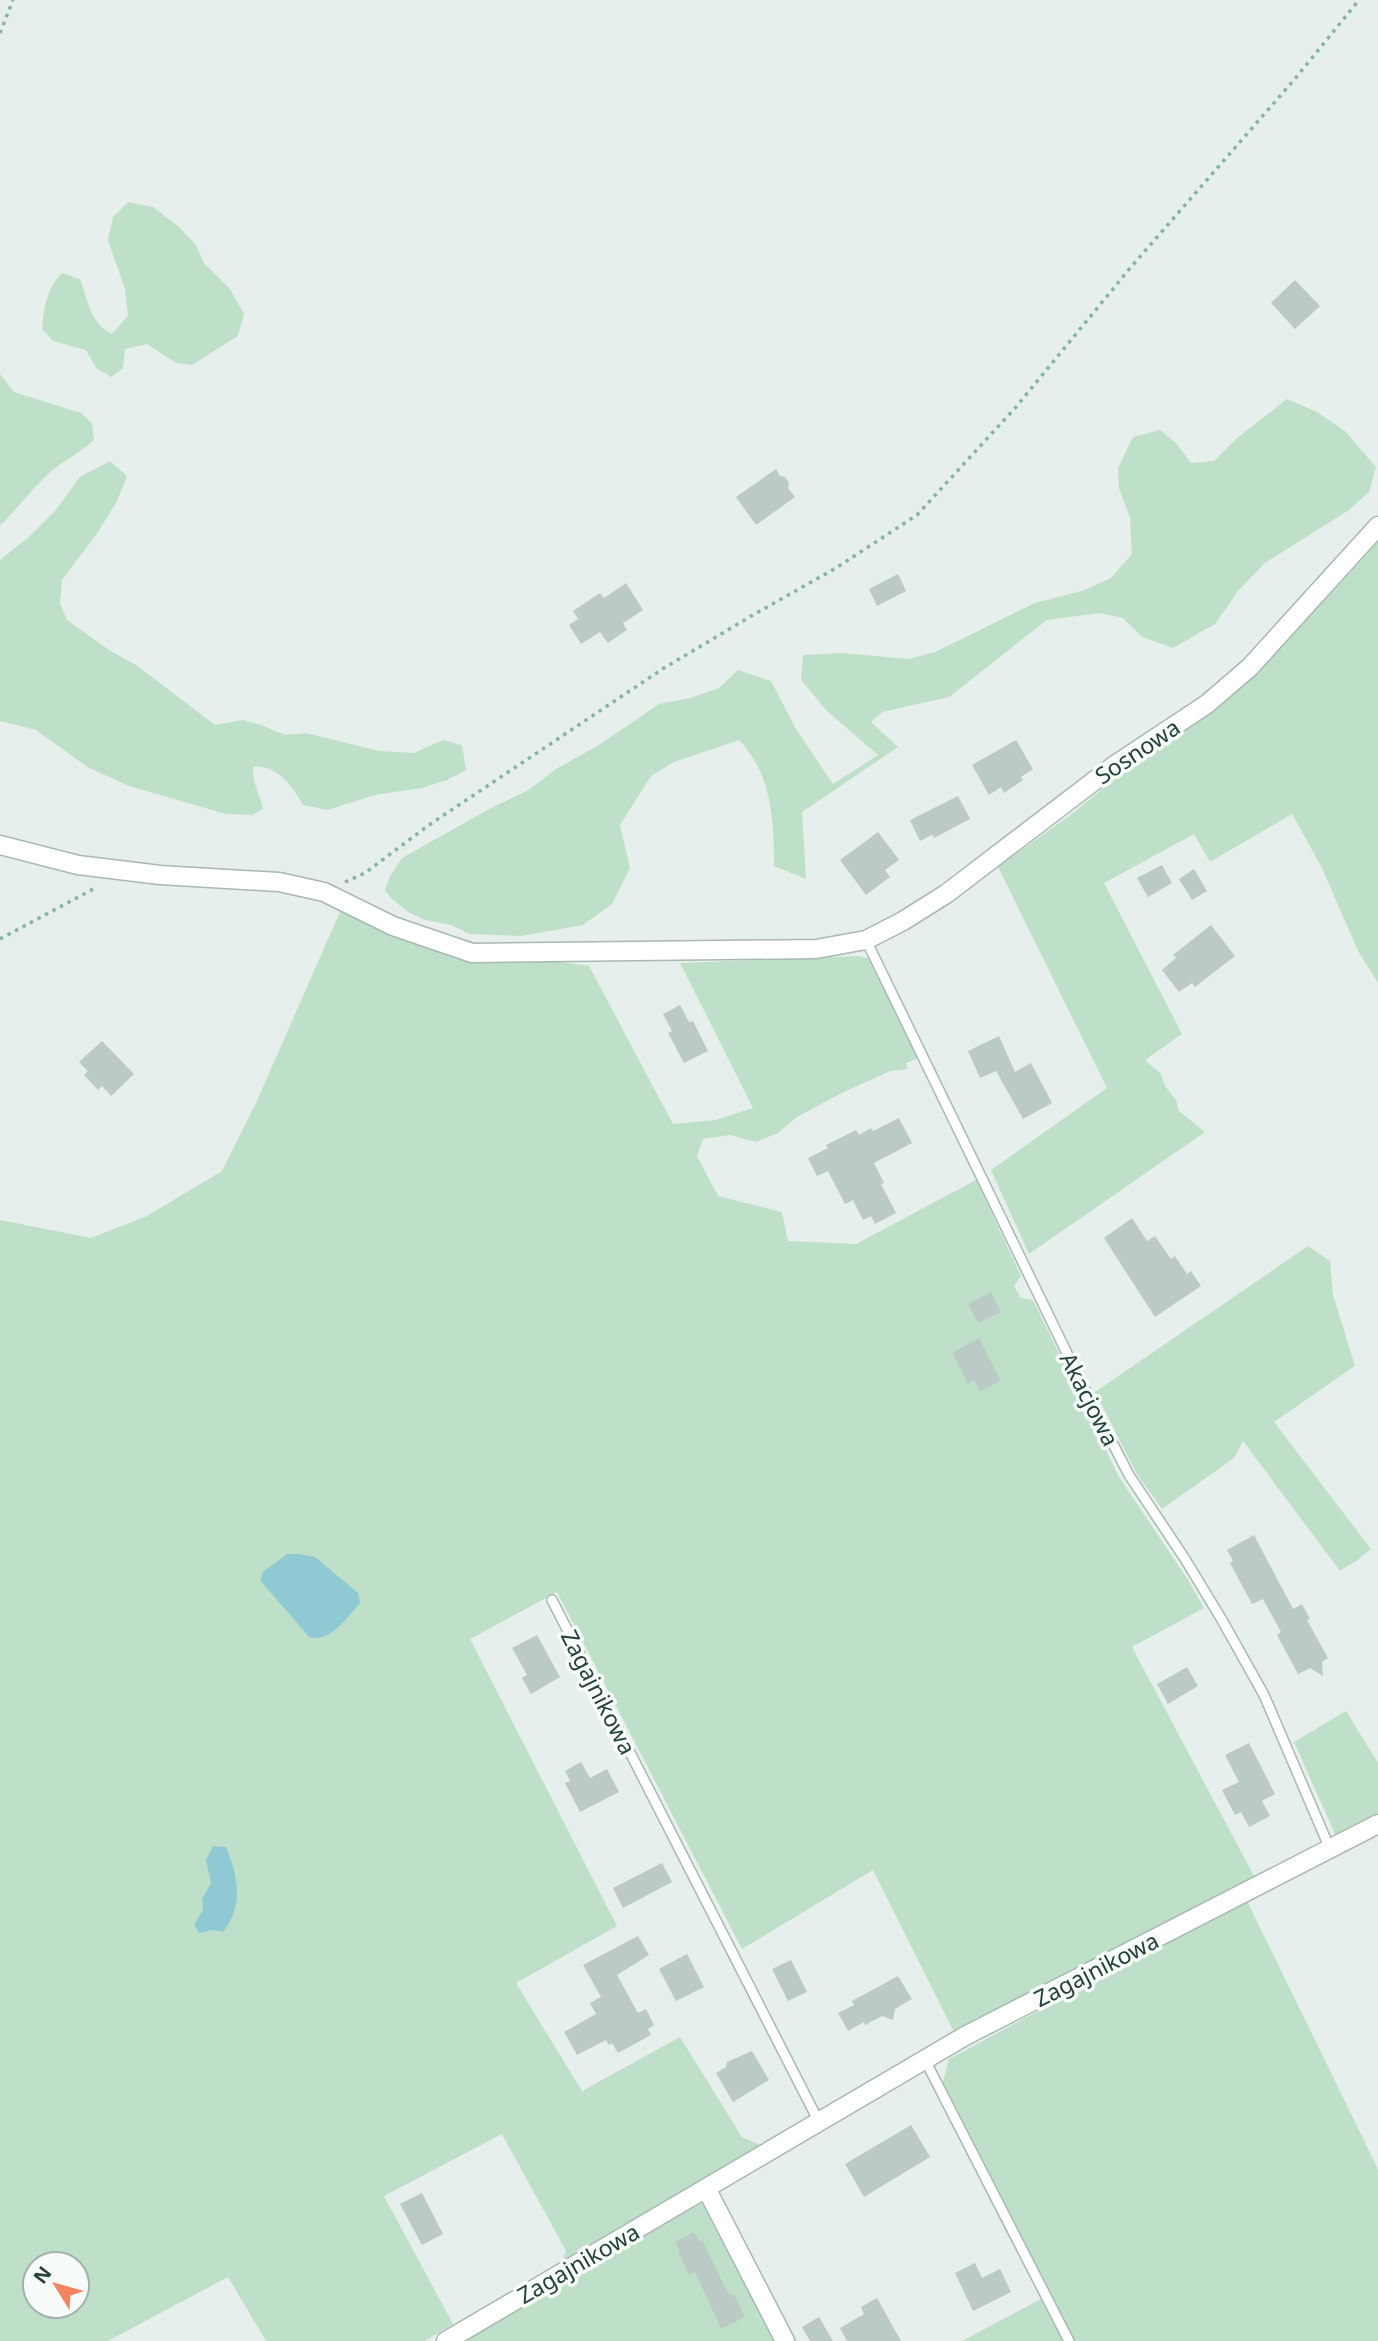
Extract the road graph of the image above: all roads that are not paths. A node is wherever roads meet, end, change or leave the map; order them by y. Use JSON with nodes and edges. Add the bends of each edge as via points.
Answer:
{"nodes":[{"id":1,"x":1378,"y":526,"type":"edge"},
{"id":2,"x":0,"y":845,"type":"edge"},
{"id":3,"x":866,"y":940,"type":"junction"},
{"id":4,"x":552,"y":1600,"type":"dead end"},
{"id":5,"x":1378,"y":1824,"type":"edge"},
{"id":6,"x":1330,"y":1849,"type":"junction"},
{"id":7,"x":925,"y":2060,"type":"junction"},
{"id":8,"x":819,"y":2122,"type":"junction"},
{"id":9,"x":706,"y":2188,"type":"junction"},
{"id":10,"x":446,"y":2341,"type":"edge"},
{"id":11,"x":785,"y":2341,"type":"edge"},
{"id":12,"x":1069,"y":2341,"type":"edge"}],
"edges":[{"from":1,"to":3,"type":"street","name":"Sosnowa","via":[[1251,667],[1207,704],[1084,787],[946,894]]},
{"from":2,"to":3,"type":"street","name":"Sosnowa","via":[[78,865],[279,882],[324,892],[393,926],[472,953],[816,949]]},
{"from":3,"to":6,"type":"lane","name":"Akacjowa","via":[[1129,1475],[1191,1569],[1264,1695]]},
{"from":4,"to":8,"type":"lane","name":"Zagajnikowa"},
{"from":5,"to":6,"type":"street","name":"Zagajnikowa"},
{"from":6,"to":7,"type":"street","name":"Zagajnikowa"},
{"from":7,"to":8,"type":"street","name":"Zagajnikowa"},
{"from":7,"to":12,"type":"lane"},
{"from":8,"to":9,"type":"street","name":"Zagajnikowa"},
{"from":9,"to":10,"type":"street","name":"Zagajnikowa"},
{"from":9,"to":11,"type":"street"}]}
